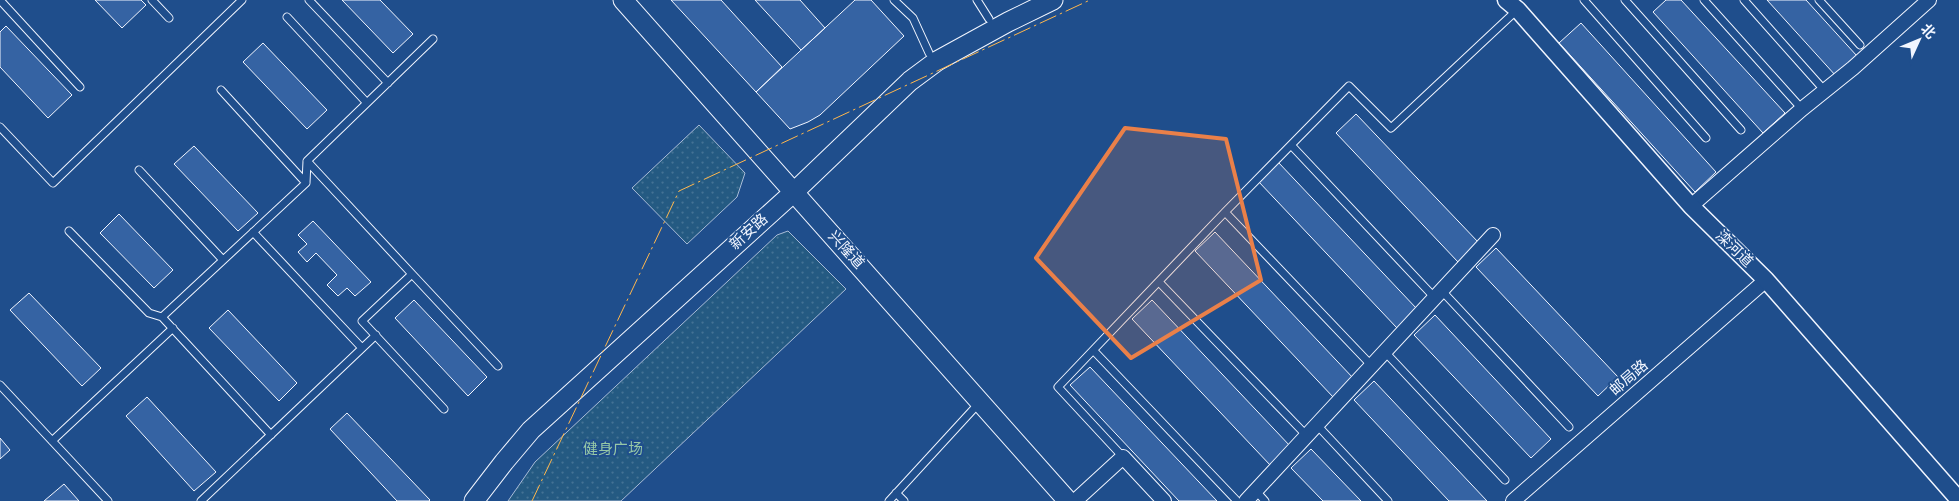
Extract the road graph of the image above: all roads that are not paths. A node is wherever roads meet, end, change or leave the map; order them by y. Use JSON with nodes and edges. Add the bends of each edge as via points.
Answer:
{"nodes":[{"id":1,"x":0,"y":0,"type":"edge"},
{"id":2,"x":152,"y":0,"type":"edge"},
{"id":3,"x":242,"y":0,"type":"edge"},
{"id":4,"x":309,"y":0,"type":"edge"},
{"id":5,"x":623,"y":0,"type":"edge"},
{"id":6,"x":894,"y":0,"type":"edge"},
{"id":7,"x":977,"y":0,"type":"edge"},
{"id":8,"x":1024,"y":0,"type":"edge"},
{"id":9,"x":1053,"y":0,"type":"edge"},
{"id":10,"x":1584,"y":0,"type":"edge"},
{"id":11,"x":1625,"y":0,"type":"edge"},
{"id":12,"x":1704,"y":0,"type":"edge"},
{"id":13,"x":1744,"y":0,"type":"edge"},
{"id":14,"x":1819,"y":0,"type":"edge"},
{"id":15,"x":1929,"y":0,"type":"edge"},
{"id":16,"x":1512,"y":5,"type":"edge"},
{"id":17,"x":287,"y":17,"type":"dead end"},
{"id":18,"x":169,"y":18,"type":"dead end"},
{"id":19,"x":989,"y":19,"type":"junction"},
{"id":20,"x":433,"y":39,"type":"dead end"},
{"id":21,"x":1860,"y":45,"type":"dead end"},
{"id":22,"x":929,"y":54,"type":"junction"},
{"id":23,"x":388,"y":83,"type":"junction"},
{"id":24,"x":80,"y":87,"type":"dead end"},
{"id":25,"x":221,"y":90,"type":"dead end"},
{"id":26,"x":1825,"y":90,"type":"junction"},
{"id":27,"x":367,"y":103,"type":"junction"},
{"id":28,"x":1802,"y":109,"type":"junction"},
{"id":29,"x":0,"y":127,"type":"edge"},
{"id":30,"x":1741,"y":130,"type":"dead end"},
{"id":31,"x":1706,"y":138,"type":"dead end"},
{"id":32,"x":1291,"y":145,"type":"junction"},
{"id":33,"x":308,"y":161,"type":"junction"},
{"id":34,"x":139,"y":170,"type":"dead end"},
{"id":35,"x":306,"y":183,"type":"junction"},
{"id":36,"x":791,"y":189,"type":"junction"},
{"id":37,"x":1691,"y":206,"type":"junction"},
{"id":38,"x":1225,"y":212,"type":"junction"},
{"id":39,"x":69,"y":230,"type":"dead end"},
{"id":40,"x":253,"y":232,"type":"junction"},
{"id":41,"x":1493,"y":235,"type":"dead end"},
{"id":42,"x":223,"y":260,"type":"junction"},
{"id":43,"x":412,"y":274,"type":"junction"},
{"id":44,"x":1766,"y":280,"type":"junction"},
{"id":45,"x":1159,"y":282,"type":"junction"},
{"id":46,"x":1439,"y":294,"type":"junction"},
{"id":47,"x":162,"y":317,"type":"junction"},
{"id":48,"x":173,"y":328,"type":"junction"},
{"id":49,"x":376,"y":335,"type":"junction"},
{"id":50,"x":362,"y":348,"type":"junction"},
{"id":51,"x":1094,"y":351,"type":"junction"},
{"id":52,"x":1385,"y":352,"type":"junction"},
{"id":53,"x":498,"y":366,"type":"dead end"},
{"id":54,"x":1372,"y":366,"type":"junction"},
{"id":55,"x":0,"y":385,"type":"edge"},
{"id":56,"x":980,"y":402,"type":"junction"},
{"id":57,"x":444,"y":409,"type":"dead end"},
{"id":58,"x":1317,"y":425,"type":"junction"},
{"id":59,"x":1569,"y":428,"type":"dead end"},
{"id":60,"x":271,"y":435,"type":"junction"},
{"id":61,"x":1307,"y":436,"type":"junction"},
{"id":62,"x":52,"y":441,"type":"junction"},
{"id":63,"x":1123,"y":458,"type":"junction"},
{"id":64,"x":1505,"y":480,"type":"dead end"},
{"id":65,"x":896,"y":493,"type":"junction"},
{"id":66,"x":1256,"y":498,"type":"edge"},
{"id":67,"x":1959,"y":500,"type":"edge"},
{"id":68,"x":108,"y":501,"type":"edge"},
{"id":69,"x":202,"y":501,"type":"edge"},
{"id":70,"x":463,"y":501,"type":"edge"},
{"id":71,"x":474,"y":501,"type":"edge"},
{"id":72,"x":889,"y":501,"type":"edge"},
{"id":73,"x":904,"y":501,"type":"edge"},
{"id":74,"x":1068,"y":501,"type":"edge"},
{"id":75,"x":1075,"y":501,"type":"edge"},
{"id":76,"x":1164,"y":501,"type":"edge"},
{"id":77,"x":1237,"y":501,"type":"edge"},
{"id":78,"x":1388,"y":501,"type":"edge"},
{"id":79,"x":1513,"y":501,"type":"edge"}],
"edges":[{"from":1,"to":24,"type":"lane"},
{"from":2,"to":18,"type":"lane"},
{"from":3,"to":29,"type":"lane","via":[[53,183]]},
{"from":4,"to":23,"type":"lane"},
{"from":5,"to":36,"type":"main road","name":"兴隆道"},
{"from":6,"to":22,"type":"lane","via":[[913,18]]},
{"from":7,"to":19,"type":"lane"},
{"from":8,"to":19,"type":"main road","name":"新安路"},
{"from":9,"to":36,"type":"main road","name":"新安路","via":[[930,66]]},
{"from":10,"to":31,"type":"lane"},
{"from":11,"to":30,"type":"lane"},
{"from":12,"to":28,"type":"lane"},
{"from":13,"to":26,"type":"lane"},
{"from":14,"to":21,"type":"lane"},
{"from":15,"to":26,"type":"street"},
{"from":16,"to":32,"type":"lane","via":[[1391,128],[1349,86]]},
{"from":16,"to":37,"type":"street","name":"滦河道"},
{"from":17,"to":27,"type":"lane"},
{"from":19,"to":22,"type":"main road","name":"新安路"},
{"from":20,"to":23,"type":"lane"},
{"from":22,"to":36,"type":"main road","name":"新安路","via":[[910,67]]},
{"from":23,"to":27,"type":"lane"},
{"from":25,"to":35,"type":"lane"},
{"from":26,"to":28,"type":"street"},
{"from":27,"to":33,"type":"lane"},
{"from":28,"to":37,"type":"street"},
{"from":32,"to":38,"type":"lane"},
{"from":32,"to":46,"type":"lane"},
{"from":33,"to":35,"type":"lane"},
{"from":33,"to":43,"type":"lane"},
{"from":34,"to":42,"type":"lane"},
{"from":35,"to":40,"type":"lane"},
{"from":36,"to":56,"type":"main road","name":"兴隆道"},
{"from":36,"to":70,"type":"main road","name":"新安路","via":[[527,420],[492,458]]},
{"from":36,"to":71,"type":"main road","name":"新安路","via":[[531,430]]},
{"from":37,"to":44,"type":"street","name":"滦河道"},
{"from":38,"to":45,"type":"lane"},
{"from":38,"to":54,"type":"lane"},
{"from":39,"to":47,"type":"lane","via":[[149,313]]},
{"from":40,"to":42,"type":"lane"},
{"from":40,"to":50,"type":"lane"},
{"from":41,"to":46,"type":"street"},
{"from":42,"to":47,"type":"lane"},
{"from":43,"to":49,"type":"lane","via":[[362,321]]},
{"from":43,"to":53,"type":"lane"},
{"from":44,"to":67,"type":"street","name":"滦河道"},
{"from":44,"to":79,"type":"street","name":"邮局路"},
{"from":45,"to":51,"type":"lane"},
{"from":45,"to":61,"type":"lane"},
{"from":46,"to":52,"type":"street"},
{"from":46,"to":59,"type":"lane"},
{"from":47,"to":48,"type":"lane"},
{"from":48,"to":60,"type":"lane"},
{"from":48,"to":62,"type":"lane"},
{"from":49,"to":50,"type":"lane"},
{"from":49,"to":57,"type":"lane"},
{"from":50,"to":60,"type":"lane"},
{"from":51,"to":63,"type":"lane","via":[[1058,388]]},
{"from":51,"to":77,"type":"lane"},
{"from":52,"to":54,"type":"street"},
{"from":52,"to":64,"type":"lane"},
{"from":54,"to":58,"type":"street"},
{"from":55,"to":62,"type":"lane"},
{"from":56,"to":65,"type":"lane"},
{"from":56,"to":74,"type":"main road","name":"兴隆道"},
{"from":58,"to":61,"type":"street"},
{"from":58,"to":78,"type":"lane"},
{"from":60,"to":69,"type":"lane"},
{"from":61,"to":66,"type":"street"},
{"from":62,"to":68,"type":"lane"},
{"from":63,"to":75,"type":"street"},
{"from":63,"to":76,"type":"street"},
{"from":65,"to":72,"type":"lane"},
{"from":65,"to":73,"type":"lane"}]}
